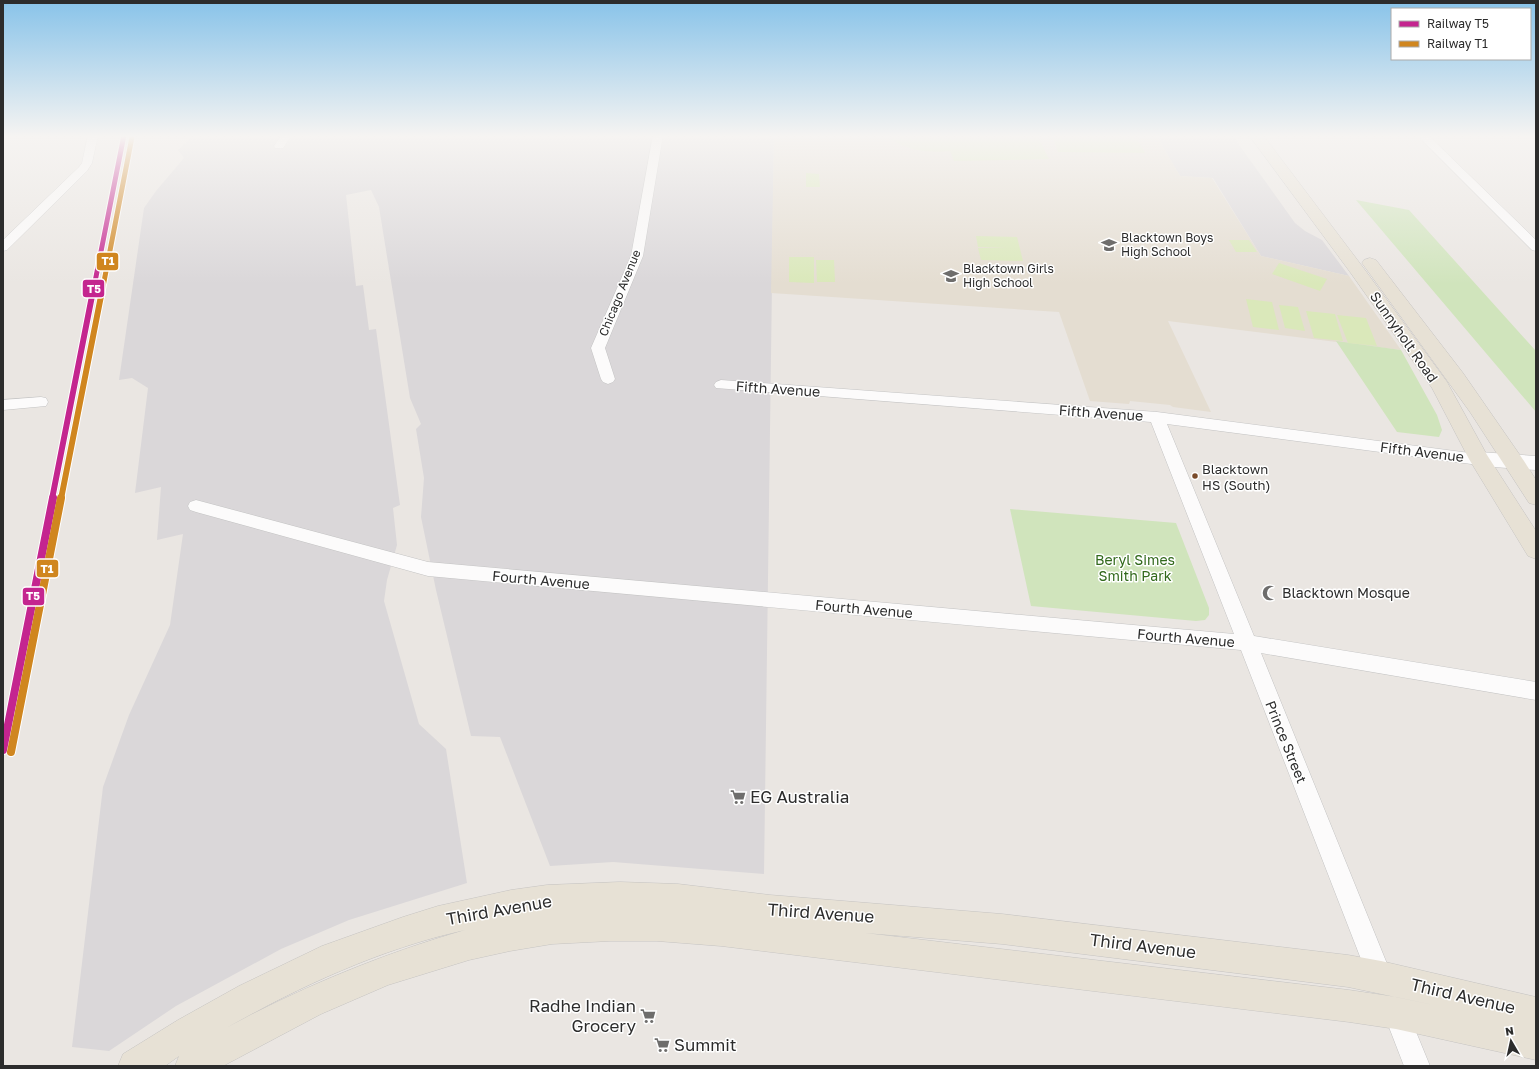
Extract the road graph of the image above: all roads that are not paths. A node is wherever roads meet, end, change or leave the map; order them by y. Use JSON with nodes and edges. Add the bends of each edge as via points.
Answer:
{"nodes":[{"id":1,"x":67,"y":185,"type":"edge"},
{"id":2,"x":649,"y":185,"type":"edge"},
{"id":3,"x":1294,"y":185,"type":"edge"},
{"id":4,"x":1310,"y":185,"type":"edge"},
{"id":5,"x":1473,"y":185,"type":"edge"},
{"id":6,"x":3,"y":247,"type":"edge"},
{"id":7,"x":1536,"y":247,"type":"edge"},
{"id":8,"x":608,"y":379,"type":"dead end"},
{"id":9,"x":721,"y":385,"type":"dead end"},
{"id":10,"x":42,"y":402,"type":"dead end"},
{"id":11,"x":3,"y":405,"type":"edge"},
{"id":12,"x":1157,"y":417,"type":"junction"},
{"id":13,"x":1479,"y":459,"type":"junction"},
{"id":14,"x":1514,"y":462,"type":"junction"},
{"id":15,"x":1536,"y":463,"type":"edge"},
{"id":16,"x":1536,"y":497,"type":"edge"},
{"id":17,"x":196,"y":506,"type":"dead end"},
{"id":18,"x":1536,"y":550,"type":"edge"},
{"id":19,"x":1247,"y":643,"type":"junction"},
{"id":20,"x":1536,"y":691,"type":"edge"},
{"id":21,"x":1381,"y":976,"type":"junction"},
{"id":22,"x":1536,"y":1013,"type":"edge"},
{"id":23,"x":1396,"y":1014,"type":"junction"},
{"id":24,"x":1536,"y":1044,"type":"edge"},
{"id":25,"x":135,"y":1066,"type":"edge"},
{"id":26,"x":192,"y":1066,"type":"edge"},
{"id":27,"x":1417,"y":1066,"type":"edge"}],
"edges":[{"from":1,"to":6,"type":"street"},
{"from":2,"to":8,"type":"street","name":"Chicago Avenue","via":[[636,256],[598,348]]},
{"from":3,"to":13,"type":"main road","name":"Sunnyholt Road","via":[[1440,386]]},
{"from":4,"to":14,"type":"main road","name":"Sunnyholt Road","via":[[1450,368]]},
{"from":5,"to":7,"type":"street"},
{"from":9,"to":12,"type":"street","name":"Fifth Avenue"},
{"from":10,"to":11,"type":"street"},
{"from":12,"to":13,"type":"street","name":"Fifth Avenue"},
{"from":12,"to":19,"type":"street","name":"Prince Street"},
{"from":13,"to":14,"type":"street"},
{"from":13,"to":18,"type":"main road","name":"Sunnyholt Road"},
{"from":14,"to":15,"type":"street"},
{"from":14,"to":16,"type":"main road","name":"Sunnyholt Road"},
{"from":17,"to":19,"type":"street","name":"Fourth Avenue","via":[[428,569]]},
{"from":19,"to":20,"type":"street","name":"Fourth Avenue"},
{"from":19,"to":21,"type":"street","name":"Prince Street"},
{"from":21,"to":22,"type":"main road","name":"Third Avenue"},
{"from":21,"to":23,"type":"street","name":"Prince Street"},
{"from":21,"to":25,"type":"main road","name":"Third Avenue","via":[[1038,933],[770,910],[678,899],[620,897],[547,900],[504,906],[438,921],[322,962],[250,997],[189,1031]]},
{"from":23,"to":24,"type":"main road","name":"Third Avenue"},
{"from":23,"to":26,"type":"main road","name":"Third Avenue","via":[[1349,1006],[736,933],[669,926],[593,926],[512,935],[408,962],[310,1002]]},
{"from":23,"to":27,"type":"street","name":"Prince Street"}]}
